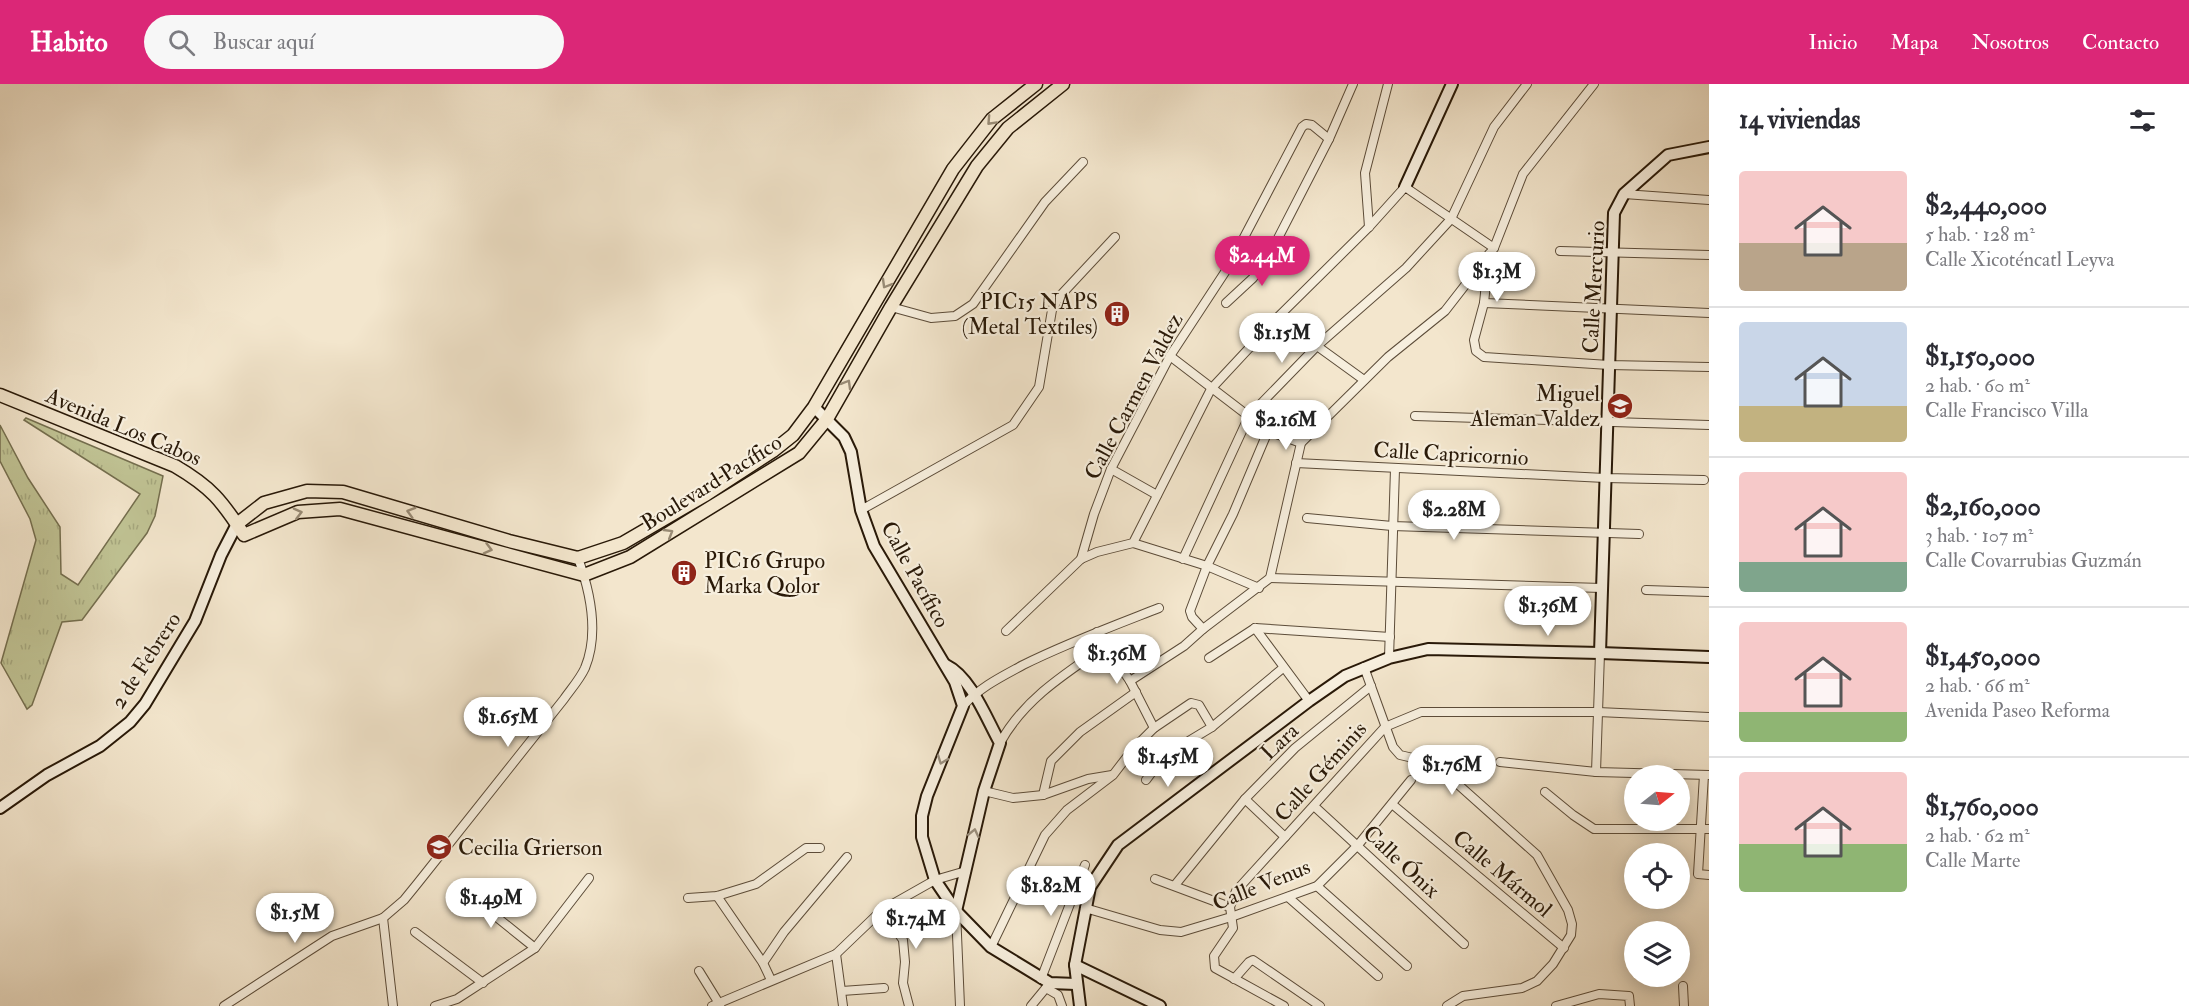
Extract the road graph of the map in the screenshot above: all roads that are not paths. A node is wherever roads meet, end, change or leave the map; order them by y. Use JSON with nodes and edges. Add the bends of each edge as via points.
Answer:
{"nodes":[{"id":1,"x":1036,"y":84,"type":"edge"},
{"id":2,"x":1063,"y":84,"type":"edge"},
{"id":3,"x":1353,"y":84,"type":"edge"},
{"id":4,"x":1388,"y":84,"type":"edge"},
{"id":5,"x":1452,"y":84,"type":"edge"},
{"id":6,"x":1527,"y":84,"type":"edge"},
{"id":7,"x":1594,"y":84,"type":"edge"},
{"id":8,"x":1329,"y":139,"type":"junction"},
{"id":9,"x":1709,"y":147,"type":"edge"},
{"id":10,"x":1083,"y":162,"type":"dead end"},
{"id":11,"x":1405,"y":187,"type":"junction"},
{"id":12,"x":1624,"y":194,"type":"junction"},
{"id":13,"x":1709,"y":200,"type":"edge"},
{"id":14,"x":1451,"y":219,"type":"junction"},
{"id":15,"x":1369,"y":227,"type":"junction"},
{"id":16,"x":1115,"y":237,"type":"dead end"},
{"id":17,"x":1273,"y":248,"type":"junction"},
{"id":18,"x":1491,"y":251,"type":"junction"},
{"id":19,"x":1560,"y":251,"type":"dead end"},
{"id":20,"x":1611,"y":252,"type":"junction"},
{"id":21,"x":1708,"y":255,"type":"edge"},
{"id":22,"x":1229,"y":266,"type":"junction"},
{"id":23,"x":1226,"y":303,"type":"dead end"},
{"id":24,"x":1484,"y":303,"type":"junction"},
{"id":25,"x":891,"y":307,"type":"junction"},
{"id":26,"x":1611,"y":309,"type":"junction"},
{"id":27,"x":1709,"y":314,"type":"edge"},
{"id":28,"x":1317,"y":346,"type":"junction"},
{"id":29,"x":1170,"y":356,"type":"junction"},
{"id":30,"x":1609,"y":365,"type":"junction"},
{"id":31,"x":1708,"y":367,"type":"edge"},
{"id":32,"x":1364,"y":380,"type":"junction"},
{"id":33,"x":1211,"y":389,"type":"junction"},
{"id":34,"x":0,"y":395,"type":"edge"},
{"id":35,"x":814,"y":407,"type":"junction"},
{"id":36,"x":1249,"y":416,"type":"junction"},
{"id":37,"x":1415,"y":416,"type":"dead end"},
{"id":38,"x":827,"y":419,"type":"junction"},
{"id":39,"x":1607,"y":420,"type":"junction"},
{"id":40,"x":1709,"y":425,"type":"edge"},
{"id":41,"x":1268,"y":431,"type":"junction"},
{"id":42,"x":1301,"y":443,"type":"junction"},
{"id":43,"x":1296,"y":463,"type":"junction"},
{"id":44,"x":1110,"y":469,"type":"junction"},
{"id":45,"x":1395,"y":469,"type":"junction"},
{"id":46,"x":1605,"y":478,"type":"junction"},
{"id":47,"x":1704,"y":480,"type":"dead end"},
{"id":48,"x":1157,"y":495,"type":"junction"},
{"id":49,"x":861,"y":510,"type":"junction"},
{"id":50,"x":1307,"y":518,"type":"dead end"},
{"id":51,"x":237,"y":524,"type":"junction"},
{"id":52,"x":1392,"y":526,"type":"junction"},
{"id":53,"x":1603,"y":533,"type":"junction"},
{"id":54,"x":1639,"y":534,"type":"dead end"},
{"id":55,"x":244,"y":536,"type":"junction"},
{"id":56,"x":227,"y":543,"type":"junction"},
{"id":57,"x":1133,"y":543,"type":"junction"},
{"id":58,"x":578,"y":558,"type":"junction"},
{"id":59,"x":1081,"y":559,"type":"junction"},
{"id":60,"x":1184,"y":559,"type":"junction"},
{"id":61,"x":1207,"y":566,"type":"junction"},
{"id":62,"x":584,"y":575,"type":"junction"},
{"id":63,"x":1270,"y":578,"type":"junction"},
{"id":64,"x":1391,"y":582,"type":"junction"},
{"id":65,"x":1258,"y":588,"type":"junction"},
{"id":66,"x":1602,"y":588,"type":"junction"},
{"id":67,"x":1646,"y":590,"type":"dead end"},
{"id":68,"x":1709,"y":592,"type":"edge"},
{"id":69,"x":1159,"y":608,"type":"dead end"},
{"id":70,"x":1255,"y":628,"type":"junction"},
{"id":71,"x":1203,"y":629,"type":"junction"},
{"id":72,"x":1006,"y":631,"type":"dead end"},
{"id":73,"x":1097,"y":632,"type":"junction"},
{"id":74,"x":1390,"y":637,"type":"junction"},
{"id":75,"x":1107,"y":645,"type":"junction"},
{"id":76,"x":1599,"y":653,"type":"junction"},
{"id":77,"x":1709,"y":657,"type":"edge"},
{"id":78,"x":1209,"y":658,"type":"dead end"},
{"id":79,"x":1389,"y":658,"type":"junction"},
{"id":80,"x":944,"y":664,"type":"junction"},
{"id":81,"x":1364,"y":667,"type":"junction"},
{"id":82,"x":1283,"y":668,"type":"junction"},
{"id":83,"x":1130,"y":681,"type":"junction"},
{"id":84,"x":1371,"y":686,"type":"junction"},
{"id":85,"x":1136,"y":692,"type":"junction"},
{"id":86,"x":973,"y":694,"type":"junction"},
{"id":87,"x":1309,"y":701,"type":"junction"},
{"id":88,"x":963,"y":706,"type":"junction"},
{"id":89,"x":1598,"y":712,"type":"junction"},
{"id":90,"x":1709,"y":717,"type":"edge"},
{"id":91,"x":1212,"y":727,"type":"junction"},
{"id":92,"x":1385,"y":727,"type":"junction"},
{"id":93,"x":1154,"y":728,"type":"junction"},
{"id":94,"x":1000,"y":743,"type":"junction"},
{"id":95,"x":1500,"y":762,"type":"dead end"},
{"id":96,"x":1596,"y":771,"type":"junction"},
{"id":97,"x":1113,"y":775,"type":"junction"},
{"id":98,"x":1706,"y":775,"type":"edge"},
{"id":99,"x":1146,"y":780,"type":"dead end"},
{"id":100,"x":1410,"y":780,"type":"dead end"},
{"id":101,"x":984,"y":791,"type":"junction"},
{"id":102,"x":1545,"y":792,"type":"dead end"},
{"id":103,"x":1043,"y":795,"type":"junction"},
{"id":104,"x":1245,"y":799,"type":"junction"},
{"id":105,"x":1392,"y":804,"type":"junction"},
{"id":106,"x":1314,"y":806,"type":"junction"},
{"id":107,"x":0,"y":808,"type":"edge"},
{"id":108,"x":1705,"y":829,"type":"edge"},
{"id":109,"x":1285,"y":837,"type":"junction"},
{"id":110,"x":1358,"y":845,"type":"junction"},
{"id":111,"x":820,"y":848,"type":"dead end"},
{"id":112,"x":847,"y":857,"type":"dead end"},
{"id":113,"x":1084,"y":865,"type":"dead end"},
{"id":114,"x":966,"y":871,"type":"junction"},
{"id":115,"x":1709,"y":875,"type":"edge"},
{"id":116,"x":589,"y":878,"type":"dead end"},
{"id":117,"x":1155,"y":879,"type":"dead end"},
{"id":118,"x":935,"y":880,"type":"junction"},
{"id":119,"x":1175,"y":885,"type":"junction"},
{"id":120,"x":1317,"y":886,"type":"junction"},
{"id":121,"x":463,"y":890,"type":"dead end"},
{"id":122,"x":717,"y":896,"type":"junction"},
{"id":123,"x":1288,"y":897,"type":"junction"},
{"id":124,"x":688,"y":898,"type":"dead end"},
{"id":125,"x":1230,"y":907,"type":"junction"},
{"id":126,"x":1085,"y":908,"type":"junction"},
{"id":127,"x":882,"y":910,"type":"junction"},
{"id":128,"x":956,"y":911,"type":"junction"},
{"id":129,"x":1231,"y":917,"type":"junction"},
{"id":130,"x":383,"y":918,"type":"junction"},
{"id":131,"x":415,"y":932,"type":"dead end"},
{"id":132,"x":1464,"y":944,"type":"dead end"},
{"id":133,"x":991,"y":947,"type":"junction"},
{"id":134,"x":535,"y":948,"type":"junction"},
{"id":135,"x":1564,"y":948,"type":"junction"},
{"id":136,"x":836,"y":954,"type":"junction"},
{"id":137,"x":764,"y":963,"type":"junction"},
{"id":138,"x":1075,"y":965,"type":"junction"},
{"id":139,"x":1407,"y":966,"type":"dead end"},
{"id":140,"x":699,"y":971,"type":"dead end"},
{"id":141,"x":1378,"y":976,"type":"dead end"},
{"id":142,"x":1234,"y":979,"type":"junction"},
{"id":143,"x":771,"y":980,"type":"junction"},
{"id":144,"x":483,"y":983,"type":"junction"},
{"id":145,"x":1046,"y":983,"type":"junction"},
{"id":146,"x":1076,"y":984,"type":"junction"},
{"id":147,"x":1683,"y":987,"type":"edge"},
{"id":148,"x":884,"y":988,"type":"dead end"},
{"id":149,"x":842,"y":992,"type":"junction"},
{"id":150,"x":717,"y":1005,"type":"edge"},
{"id":151,"x":224,"y":1006,"type":"edge"},
{"id":152,"x":393,"y":1006,"type":"edge"},
{"id":153,"x":435,"y":1006,"type":"edge"},
{"id":154,"x":843,"y":1006,"type":"edge"},
{"id":155,"x":909,"y":1006,"type":"edge"},
{"id":156,"x":960,"y":1006,"type":"edge"},
{"id":157,"x":1031,"y":1006,"type":"edge"},
{"id":158,"x":1062,"y":1006,"type":"edge"},
{"id":159,"x":1080,"y":1006,"type":"edge"},
{"id":160,"x":1160,"y":1006,"type":"edge"},
{"id":161,"x":1284,"y":1006,"type":"edge"},
{"id":162,"x":1320,"y":1006,"type":"edge"},
{"id":163,"x":1447,"y":1006,"type":"edge"},
{"id":164,"x":1556,"y":1006,"type":"edge"},
{"id":165,"x":1630,"y":1006,"type":"edge"},
{"id":166,"x":1684,"y":1006,"type":"edge"}],
"edges":[{"from":1,"to":35,"type":"main road","name":"Boulevard Pacífico","one_way":true,"via":[[992,119],[953,169]]},
{"from":2,"to":25,"type":"main road","name":"Boulevard Pacífico","via":[[1008,128],[977,166]]},
{"from":3,"to":8,"type":"street"},
{"from":4,"to":15,"type":"street","via":[[1365,173]]},
{"from":5,"to":11,"type":"main road"},
{"from":6,"to":14,"type":"street","via":[[1494,127]]},
{"from":7,"to":18,"type":"street","via":[[1524,174]]},
{"from":8,"to":17,"type":"street"},
{"from":8,"to":22,"type":"street","name":"Calle Carmen Valdez","via":[[1312,125],[1302,128]]},
{"from":9,"to":12,"type":"main road","name":"Calle Mercurio","via":[[1668,155]]},
{"from":10,"to":25,"type":"street","via":[[1045,202],[973,304],[955,316],[931,318]]},
{"from":11,"to":14,"type":"street"},
{"from":11,"to":15,"type":"street"},
{"from":12,"to":13,"type":"street"},
{"from":12,"to":20,"type":"main road","name":"Calle Mercurio","via":[[1614,213]]},
{"from":14,"to":18,"type":"street"},
{"from":14,"to":28,"type":"street","via":[[1406,268]]},
{"from":15,"to":33,"type":"street"},
{"from":16,"to":49,"type":"street","via":[[1059,297],[1052,310],[1040,387],[1013,425]]},
{"from":17,"to":22,"type":"street"},
{"from":17,"to":23,"type":"street","via":[[1253,278]]},
{"from":18,"to":24,"type":"street"},
{"from":18,"to":32,"type":"street","via":[[1445,311]]},
{"from":19,"to":20,"type":"street"},
{"from":20,"to":21,"type":"street"},
{"from":20,"to":26,"type":"main road","name":"Calle Mercurio"},
{"from":22,"to":29,"type":"street","name":"Calle Carmen Valdez"},
{"from":24,"to":26,"type":"street"},
{"from":24,"to":30,"type":"street","via":[[1474,340],[1476,351],[1484,357]]},
{"from":38,"to":25,"type":"main road","name":"Boulevard Pacífico","one_way":true},
{"from":26,"to":27,"type":"street"},
{"from":26,"to":30,"type":"main road","name":"Calle Mercurio"},
{"from":28,"to":32,"type":"street"},
{"from":28,"to":36,"type":"street"},
{"from":29,"to":33,"type":"street"},
{"from":29,"to":44,"type":"street","name":"Calle Carmen Valdez"},
{"from":30,"to":31,"type":"street"},
{"from":30,"to":39,"type":"main road","name":"Calle Mercurio"},
{"from":32,"to":42,"type":"street"},
{"from":33,"to":36,"type":"street"},
{"from":33,"to":48,"type":"street"},
{"from":34,"to":51,"type":"main road","name":"Avenida Los Cabos","via":[[175,466],[211,490]]},
{"from":35,"to":38,"type":"main road","name":"Calle Pacífico"},
{"from":35,"to":58,"type":"main road","name":"Boulevard Pacífico","via":[[793,435],[707,494],[623,543]]},
{"from":36,"to":41,"type":"street"},
{"from":36,"to":60,"type":"street"},
{"from":37,"to":39,"type":"street"},
{"from":38,"to":49,"type":"main road","name":"Calle Pacífico","via":[[844,437],[851,452]]},
{"from":62,"to":38,"type":"main road","name":"Boulevard Pacífico","one_way":true,"via":[[630,557],[780,465],[798,453]]},
{"from":39,"to":40,"type":"street"},
{"from":39,"to":46,"type":"main road","name":"Calle Mercurio"},
{"from":41,"to":42,"type":"street"},
{"from":41,"to":61,"type":"street"},
{"from":42,"to":43,"type":"street"},
{"from":43,"to":45,"type":"street","name":"Calle Capricornio"},
{"from":43,"to":63,"type":"street"},
{"from":44,"to":48,"type":"street"},
{"from":44,"to":59,"type":"street","name":"Calle Carmen Valdez"},
{"from":45,"to":46,"type":"street","name":"Calle Capricornio"},
{"from":45,"to":52,"type":"street"},
{"from":46,"to":47,"type":"street","name":"Calle Capricornio"},
{"from":46,"to":53,"type":"main road","name":"Calle Mercurio"},
{"from":48,"to":57,"type":"street"},
{"from":49,"to":80,"type":"main road","name":"Calle Pacífico","via":[[874,546]]},
{"from":50,"to":52,"type":"street"},
{"from":51,"to":55,"type":"main road","name":"Avenida Los Cabos"},
{"from":51,"to":56,"type":"main road","name":"2 de Febrero"},
{"from":58,"to":51,"type":"main road","one_way":true,"via":[[344,492],[307,491],[264,503]]},
{"from":52,"to":53,"type":"street"},
{"from":52,"to":64,"type":"street"},
{"from":53,"to":54,"type":"street"},
{"from":53,"to":66,"type":"main road","name":"Calle Mercurio"},
{"from":55,"to":56,"type":"main road"},
{"from":55,"to":62,"type":"main road","one_way":true,"via":[[298,512],[340,509]]},
{"from":56,"to":107,"type":"main road","name":"2 de Febrero","via":[[195,621],[130,722]]},
{"from":57,"to":59,"type":"street"},
{"from":57,"to":60,"type":"street"},
{"from":58,"to":62,"type":"street"},
{"from":59,"to":72,"type":"street"},
{"from":60,"to":61,"type":"street"},
{"from":61,"to":65,"type":"street"},
{"from":61,"to":71,"type":"street","via":[[1190,611]]},
{"from":62,"to":130,"type":"street","via":[[592,616],[589,657],[580,676],[404,900]]},
{"from":63,"to":64,"type":"street"},
{"from":63,"to":65,"type":"street"},
{"from":64,"to":66,"type":"street"},
{"from":64,"to":74,"type":"street"},
{"from":65,"to":71,"type":"street"},
{"from":66,"to":76,"type":"main road","name":"Calle Mercurio"},
{"from":67,"to":68,"type":"street"},
{"from":69,"to":73,"type":"street"},
{"from":70,"to":74,"type":"street"},
{"from":70,"to":78,"type":"street"},
{"from":70,"to":82,"type":"street"},
{"from":71,"to":83,"type":"street"},
{"from":73,"to":75,"type":"street"},
{"from":73,"to":86,"type":"street","via":[[993,680]]},
{"from":74,"to":79,"type":"street"},
{"from":75,"to":83,"type":"street"},
{"from":75,"to":94,"type":"street","via":[[1041,692],[1010,725]]},
{"from":76,"to":77,"type":"main road"},
{"from":76,"to":79,"type":"main road","via":[[1428,649]]},
{"from":76,"to":89,"type":"street","name":"Calle Mercurio"},
{"from":79,"to":81,"type":"main road"},
{"from":80,"to":86,"type":"main road","name":"Calle Pacífico","via":[[954,669]]},
{"from":80,"to":88,"type":"main road","name":"Calle Pacífico"},
{"from":81,"to":84,"type":"street"},
{"from":81,"to":87,"type":"main road"},
{"from":82,"to":87,"type":"street"},
{"from":82,"to":91,"type":"street"},
{"from":83,"to":85,"type":"street"},
{"from":84,"to":92,"type":"street"},
{"from":84,"to":104,"type":"street","name":"Lara","via":[[1295,748]]},
{"from":85,"to":93,"type":"street"},
{"from":85,"to":103,"type":"street","via":[[1080,732],[1051,761]]},
{"from":86,"to":88,"type":"street"},
{"from":86,"to":94,"type":"main road","name":"Calle Pacífico"},
{"from":87,"to":126,"type":"main road","via":[[1118,845],[1090,887]]},
{"from":88,"to":118,"type":"main road","one_way":true,"via":[[922,816],[922,837]]},
{"from":89,"to":90,"type":"street","name":"Calle Géminis"},
{"from":89,"to":92,"type":"street","name":"Calle Géminis","via":[[1421,712]]},
{"from":89,"to":96,"type":"street","name":"Calle Mercurio"},
{"from":91,"to":93,"type":"street","via":[[1195,702]]},
{"from":91,"to":99,"type":"street","via":[[1164,756]]},
{"from":92,"to":106,"type":"street","name":"Calle Géminis"},
{"from":92,"to":135,"type":"street","via":[[1401,755],[1443,771],[1537,855],[1568,910],[1571,935]]},
{"from":93,"to":97,"type":"street"},
{"from":94,"to":101,"type":"main road"},
{"from":95,"to":96,"type":"street"},
{"from":96,"to":98,"type":"street"},
{"from":97,"to":103,"type":"street","via":[[1088,779]]},
{"from":97,"to":133,"type":"street","via":[[1067,810],[1046,835]]},
{"from":98,"to":108,"type":"street"},
{"from":100,"to":105,"type":"street","name":"Calle Venus"},
{"from":101,"to":103,"type":"street","via":[[1013,798]]},
{"from":114,"to":101,"type":"main road","one_way":true},
{"from":102,"to":108,"type":"street","via":[[1594,830]]},
{"from":104,"to":109,"type":"street"},
{"from":104,"to":119,"type":"street","name":"Lara"},
{"from":105,"to":110,"type":"street","name":"Calle Venus"},
{"from":105,"to":135,"type":"street","name":"Calle Mármol"},
{"from":106,"to":109,"type":"street","name":"Calle Géminis"},
{"from":106,"to":110,"type":"street","name":"Calle Ónix"},
{"from":108,"to":115,"type":"street","via":[[1698,874]]},
{"from":109,"to":125,"type":"street","name":"Calle Géminis","via":[[1236,891]]},
{"from":110,"to":120,"type":"street","name":"Calle Venus"},
{"from":110,"to":132,"type":"street","name":"Calle Ónix"},
{"from":111,"to":122,"type":"street","via":[[806,848],[756,884]]},
{"from":112,"to":137,"type":"street","via":[[784,932]]},
{"from":113,"to":145,"type":"street"},
{"from":114,"to":118,"type":"street"},
{"from":114,"to":128,"type":"main road"},
{"from":116,"to":134,"type":"street"},
{"from":117,"to":119,"type":"street"},
{"from":118,"to":127,"type":"street"},
{"from":118,"to":128,"type":"main road"},
{"from":119,"to":125,"type":"street"},
{"from":120,"to":123,"type":"street","name":"Calle Venus"},
{"from":120,"to":139,"type":"street"},
{"from":121,"to":134,"type":"street"},
{"from":122,"to":124,"type":"street"},
{"from":122,"to":137,"type":"street"},
{"from":123,"to":129,"type":"street","name":"Calle Venus"},
{"from":123,"to":141,"type":"street"},
{"from":125,"to":129,"type":"street"},
{"from":126,"to":129,"type":"street","name":"Calle Venus","via":[[1160,930],[1181,932]]},
{"from":126,"to":138,"type":"main road"},
{"from":127,"to":136,"type":"street"},
{"from":127,"to":155,"type":"street","via":[[903,940],[903,983]]},
{"from":128,"to":133,"type":"main road"},
{"from":128,"to":156,"type":"street"},
{"from":129,"to":142,"type":"street","via":[[1233,928],[1214,962],[1215,968]]},
{"from":130,"to":151,"type":"street","via":[[332,936]]},
{"from":130,"to":152,"type":"street"},
{"from":131,"to":144,"type":"street"},
{"from":133,"to":145,"type":"main road"},
{"from":134,"to":144,"type":"street"},
{"from":135,"to":163,"type":"street","via":[[1537,981],[1522,988],[1463,996]]},
{"from":136,"to":143,"type":"street"},
{"from":136,"to":149,"type":"street"},
{"from":137,"to":143,"type":"street"},
{"from":138,"to":146,"type":"main road"},
{"from":138,"to":160,"type":"main road"},
{"from":140,"to":150,"type":"street"},
{"from":142,"to":161,"type":"street"},
{"from":142,"to":162,"type":"street","via":[[1253,960]]},
{"from":143,"to":150,"type":"street"},
{"from":144,"to":153,"type":"street","via":[[457,999]]},
{"from":145,"to":146,"type":"main road"},
{"from":145,"to":157,"type":"street"},
{"from":145,"to":158,"type":"street"},
{"from":146,"to":159,"type":"main road"},
{"from":147,"to":166,"type":"street"},
{"from":148,"to":149,"type":"street"},
{"from":149,"to":154,"type":"street"},
{"from":164,"to":165,"type":"street","via":[[1599,994],[1629,996]]}]}
